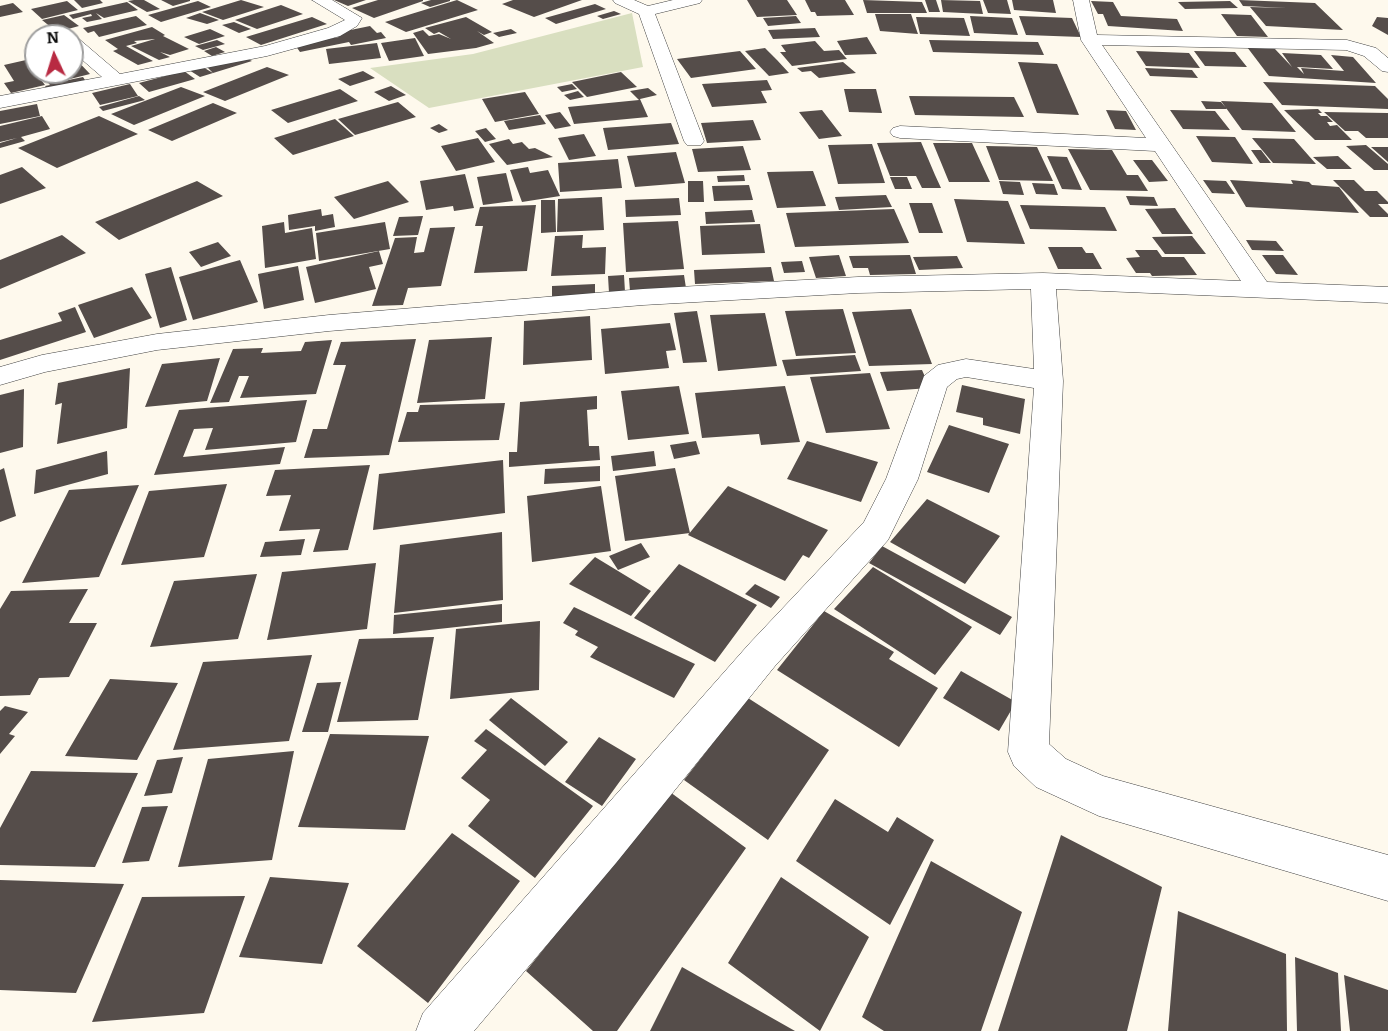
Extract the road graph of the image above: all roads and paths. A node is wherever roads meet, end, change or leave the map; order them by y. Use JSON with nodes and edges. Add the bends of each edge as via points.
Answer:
{"nodes":[{"id":1,"x":320,"y":0,"type":"edge"},
{"id":2,"x":621,"y":0,"type":"edge"},
{"id":3,"x":694,"y":0,"type":"edge"},
{"id":4,"x":1081,"y":0,"type":"edge"},
{"id":5,"x":646,"y":11,"type":"junction"},
{"id":6,"x":1090,"y":40,"type":"junction"},
{"id":7,"x":84,"y":52,"type":"edge"},
{"id":8,"x":1388,"y":67,"type":"edge"},
{"id":9,"x":118,"y":81,"type":"junction"},
{"id":10,"x":0,"y":102,"type":"edge"},
{"id":11,"x":900,"y":132,"type":"dead end"},
{"id":12,"x":694,"y":141,"type":"dead end"},
{"id":13,"x":1160,"y":145,"type":"junction"},
{"id":14,"x":1043,"y":281,"type":"junction"},
{"id":15,"x":1259,"y":289,"type":"junction"},
{"id":16,"x":1388,"y":295,"type":"edge"},
{"id":17,"x":0,"y":376,"type":"edge"},
{"id":18,"x":1049,"y":381,"type":"junction"},
{"id":19,"x":1388,"y":878,"type":"edge"},
{"id":20,"x":441,"y":1031,"type":"edge"}],
"edges":[{"from":1,"to":9,"type":"street","via":[[354,18],[351,23],[334,32],[267,51]]},
{"from":2,"to":5,"type":"street"},
{"from":3,"to":5,"type":"street"},
{"from":4,"to":6,"type":"street"},
{"from":5,"to":12,"type":"street"},
{"from":6,"to":8,"type":"street","via":[[1347,45],[1370,52]]},
{"from":6,"to":13,"type":"street"},
{"from":7,"to":9,"type":"street"},
{"from":9,"to":10,"type":"street"},
{"from":11,"to":13,"type":"street"},
{"from":13,"to":15,"type":"street"},
{"from":14,"to":15,"type":"street"},
{"from":14,"to":17,"type":"street","via":[[858,285],[643,297],[329,323],[157,342]]},
{"from":14,"to":18,"type":"street"},
{"from":15,"to":16,"type":"street"},
{"from":18,"to":19,"type":"street","via":[[1028,752],[1052,773],[1099,795]]},
{"from":18,"to":20,"type":"street","via":[[966,368],[948,371],[934,383],[902,479],[876,531],[762,655]]}]}
